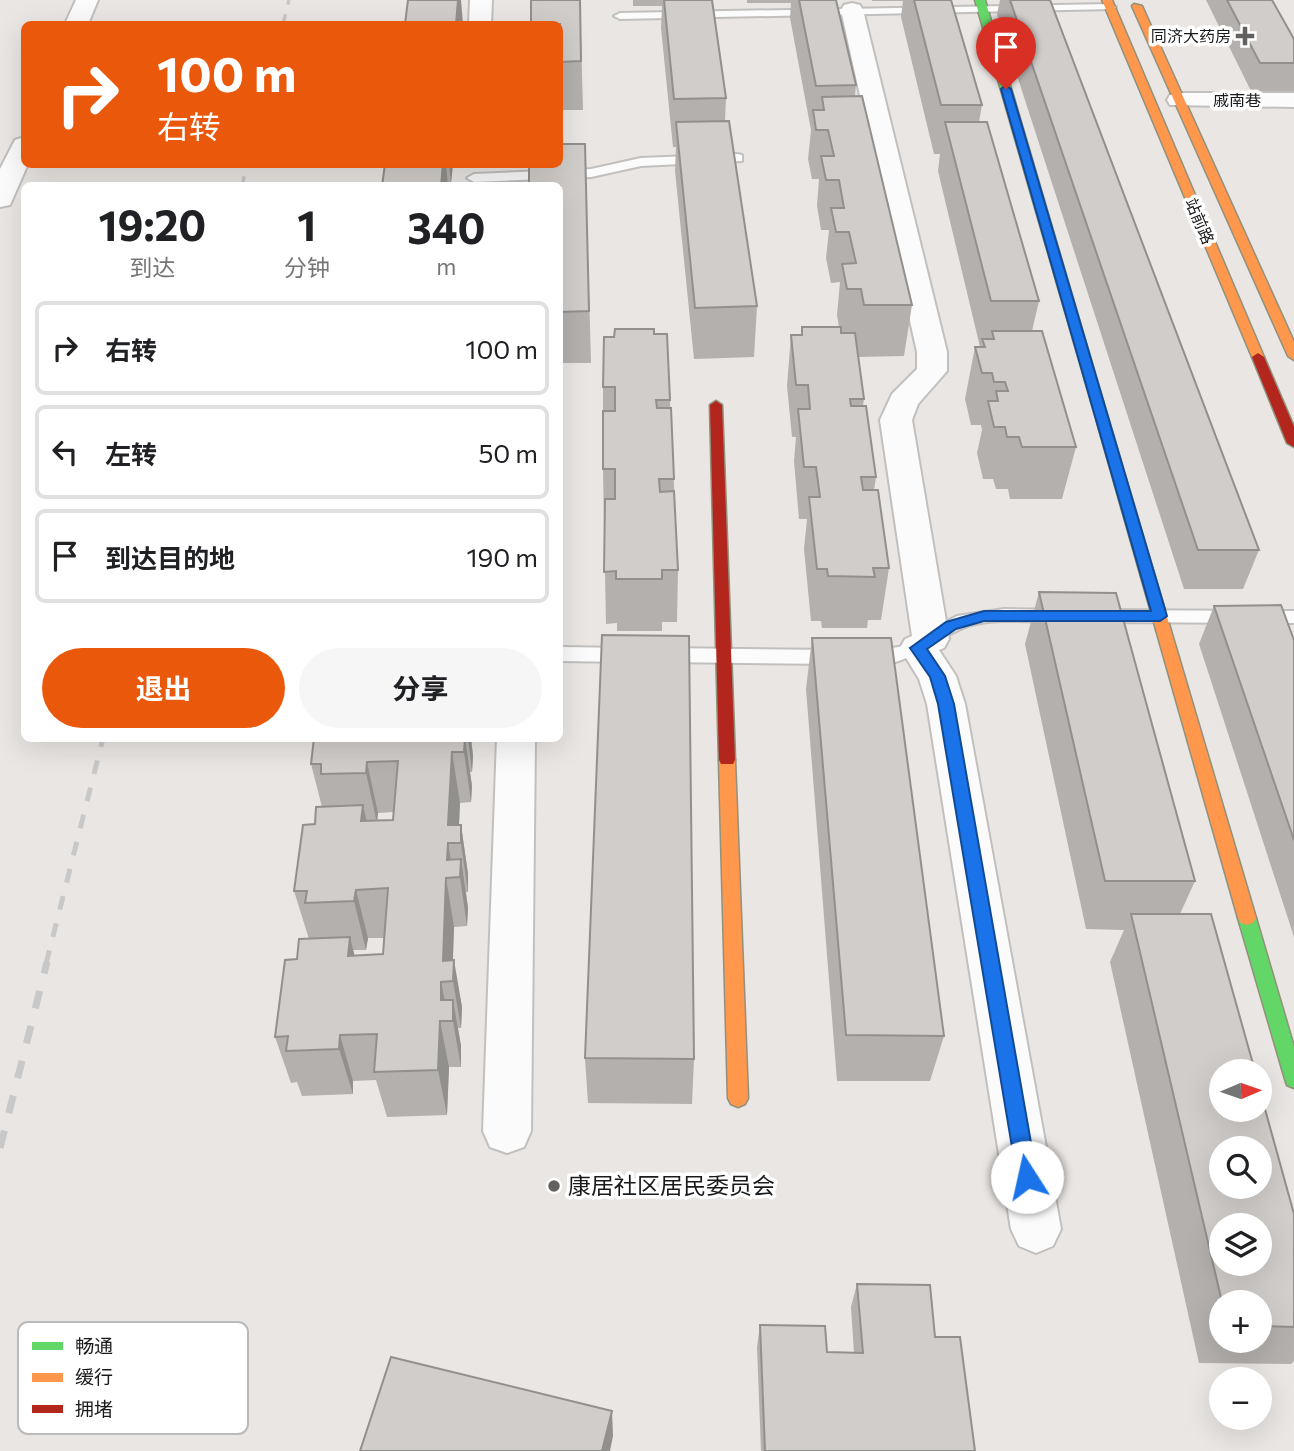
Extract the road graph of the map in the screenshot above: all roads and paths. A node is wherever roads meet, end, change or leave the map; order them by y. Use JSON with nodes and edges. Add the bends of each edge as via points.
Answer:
{"nodes":[{"id":1,"x":87,"y":0,"type":"edge"},
{"id":2,"x":481,"y":0,"type":"edge"},
{"id":3,"x":1135,"y":0,"type":"edge"},
{"id":4,"x":1108,"y":3,"type":"edge"},
{"id":5,"x":981,"y":4,"type":"edge"},
{"id":6,"x":852,"y":10,"type":"junction"},
{"id":7,"x":621,"y":16,"type":"dead end"},
{"id":8,"x":78,"y":21,"type":"edge"},
{"id":9,"x":480,"y":21,"type":"edge"},
{"id":10,"x":1180,"y":100,"type":"junction"},
{"id":11,"x":1294,"y":100,"type":"edge"},
{"id":12,"x":21,"y":152,"type":"edge"},
{"id":13,"x":737,"y":159,"type":"edge"},
{"id":14,"x":474,"y":176,"type":"edge"},
{"id":15,"x":0,"y":199,"type":"edge"},
{"id":16,"x":1294,"y":356,"type":"edge"},
{"id":17,"x":716,"y":405,"type":"dead end"},
{"id":18,"x":1294,"y":443,"type":"edge"},
{"id":19,"x":1160,"y":616,"type":"junction"},
{"id":20,"x":1294,"y":617,"type":"edge"},
{"id":21,"x":924,"y":643,"type":"junction"},
{"id":22,"x":563,"y":654,"type":"edge"},
{"id":23,"x":724,"y":656,"type":"junction"},
{"id":24,"x":516,"y":742,"type":"edge"},
{"id":25,"x":1294,"y":1079,"type":"edge"},
{"id":26,"x":738,"y":1098,"type":"dead end"},
{"id":27,"x":507,"y":1131,"type":"dead end"},
{"id":28,"x":1036,"y":1229,"type":"dead end"}],
"edges":[{"from":1,"to":8,"type":"street"},
{"from":2,"to":9,"type":"street"},
{"from":3,"to":10,"type":"street","name":"站前路"},
{"from":4,"to":5,"type":"lane"},
{"from":4,"to":18,"type":"street","name":"站前路"},
{"from":5,"to":6,"type":"lane"},
{"from":5,"to":19,"type":"street"},
{"from":6,"to":7,"type":"lane"},
{"from":6,"to":21,"type":"street","via":[[932,352],[932,371],[903,401],[896,420]]},
{"from":10,"to":11,"type":"street","name":"戚南巷"},
{"from":10,"to":16,"type":"street","name":"站前路"},
{"from":12,"to":15,"type":"street"},
{"from":13,"to":14,"type":"lane","via":[[641,162],[591,173]]},
{"from":17,"to":23,"type":"street"},
{"from":19,"to":20,"type":"lane"},
{"from":19,"to":21,"type":"lane","via":[[984,616],[951,626]]},
{"from":19,"to":25,"type":"street"},
{"from":21,"to":23,"type":"lane","via":[[892,657]]},
{"from":21,"to":28,"type":"street","via":[[946,704]]},
{"from":22,"to":23,"type":"lane"},
{"from":23,"to":26,"type":"street"},
{"from":24,"to":27,"type":"street"}]}
